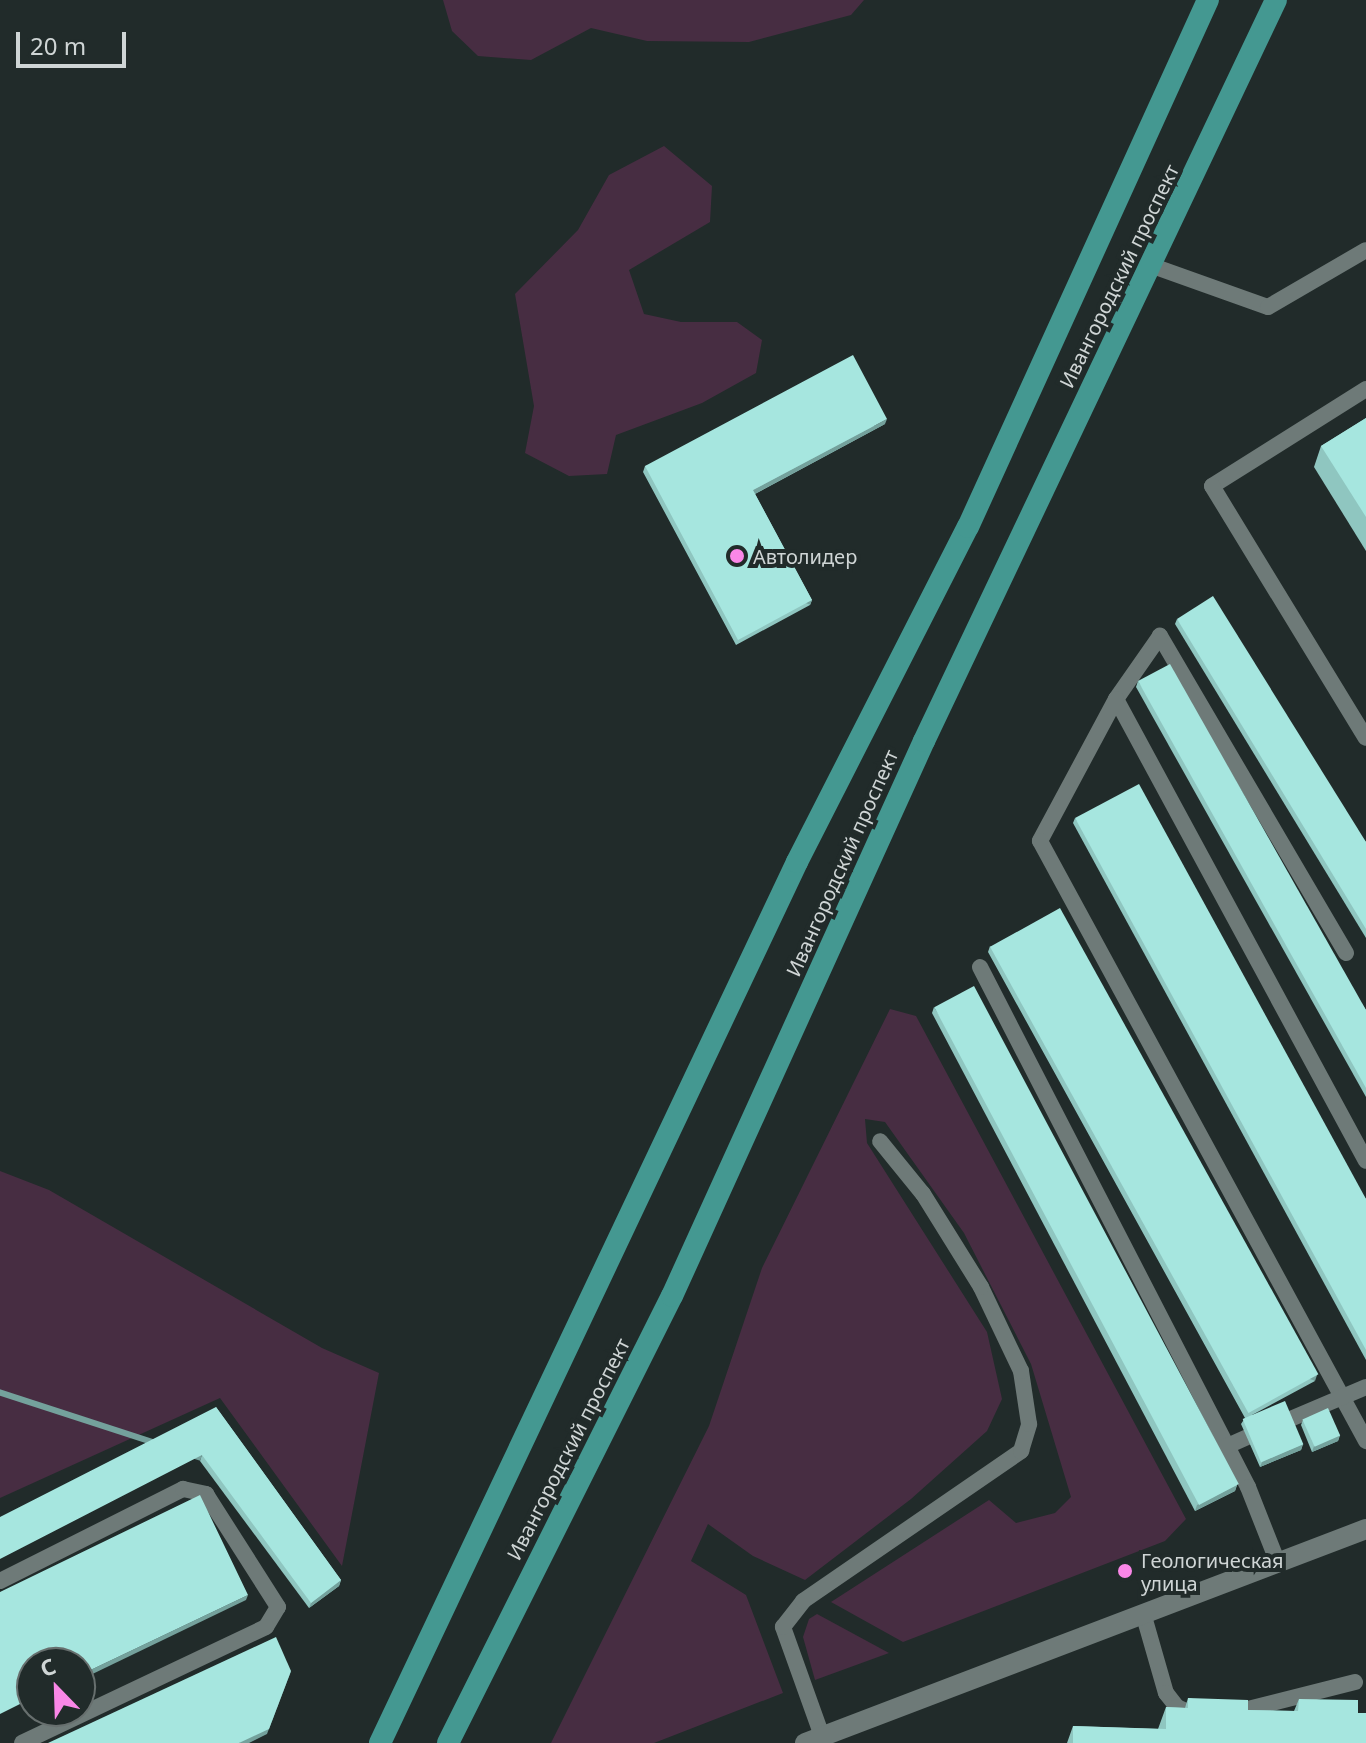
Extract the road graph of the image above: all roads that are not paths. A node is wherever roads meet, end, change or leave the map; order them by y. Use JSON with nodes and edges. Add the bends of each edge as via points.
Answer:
{"nodes":[{"id":1,"x":1208,"y":0,"type":"edge"},
{"id":2,"x":1276,"y":0,"type":"edge"},
{"id":3,"x":1366,"y":250,"type":"edge"},
{"id":4,"x":1150,"y":265,"type":"junction"},
{"id":5,"x":1366,"y":389,"type":"edge"},
{"id":6,"x":1116,"y":699,"type":"junction"},
{"id":7,"x":1366,"y":738,"type":"edge"},
{"id":8,"x":1346,"y":953,"type":"dead end"},
{"id":9,"x":980,"y":967,"type":"dead end"},
{"id":10,"x":880,"y":1141,"type":"dead end"},
{"id":11,"x":1366,"y":1161,"type":"edge"},
{"id":12,"x":1366,"y":1387,"type":"edge"},
{"id":13,"x":1343,"y":1397,"type":"junction"},
{"id":14,"x":1288,"y":1420,"type":"edge"},
{"id":15,"x":1247,"y":1437,"type":"edge"},
{"id":16,"x":1366,"y":1441,"type":"edge"},
{"id":17,"x":1225,"y":1447,"type":"junction"},
{"id":18,"x":1366,"y":1529,"type":"edge"},
{"id":19,"x":1278,"y":1563,"type":"junction"},
{"id":20,"x":0,"y":1581,"type":"edge"},
{"id":21,"x":1143,"y":1613,"type":"junction"},
{"id":22,"x":1355,"y":1682,"type":"dead end"},
{"id":23,"x":467,"y":1704,"type":"junction"},
{"id":24,"x":829,"y":1738,"type":"edge"},
{"id":25,"x":22,"y":1743,"type":"edge"},
{"id":26,"x":380,"y":1743,"type":"edge"},
{"id":27,"x":448,"y":1743,"type":"edge"},
{"id":28,"x":468,"y":1743,"type":"edge"}],
"edges":[{"from":1,"to":26,"type":"highway","name":"Ивангородский проспект","via":[[968,527],[797,862]]},
{"from":2,"to":4,"type":"highway","name":"Ивангородский проспект"},
{"from":3,"to":4,"type":"lane","via":[[1268,307]]},
{"from":4,"to":23,"type":"highway","name":"Ивангородский проспект","via":[[924,741],[672,1296]]},
{"from":5,"to":7,"type":"lane","via":[[1212,486]]},
{"from":6,"to":8,"type":"lane","via":[[1160,636]]},
{"from":6,"to":11,"type":"lane"},
{"from":6,"to":13,"type":"lane","via":[[1040,841]]},
{"from":9,"to":17,"type":"lane"},
{"from":10,"to":24,"type":"lane","via":[[923,1194],[981,1287],[1021,1371],[1029,1424],[1021,1451],[803,1601],[783,1627]]},
{"from":12,"to":13,"type":"lane"},
{"from":13,"to":14,"type":"lane"},
{"from":13,"to":16,"type":"lane"},
{"from":15,"to":17,"type":"lane"},
{"from":17,"to":19,"type":"lane"},
{"from":18,"to":19,"type":"street"},
{"from":19,"to":21,"type":"street"},
{"from":20,"to":25,"type":"lane","via":[[183,1489],[206,1494],[278,1607],[266,1627]]},
{"from":21,"to":22,"type":"lane","via":[[1166,1693],[1177,1707],[1198,1717]]},
{"from":21,"to":24,"type":"street"},
{"from":23,"to":27,"type":"highway","name":"Ивангородский проспект"},
{"from":23,"to":28,"type":"highway"}]}
